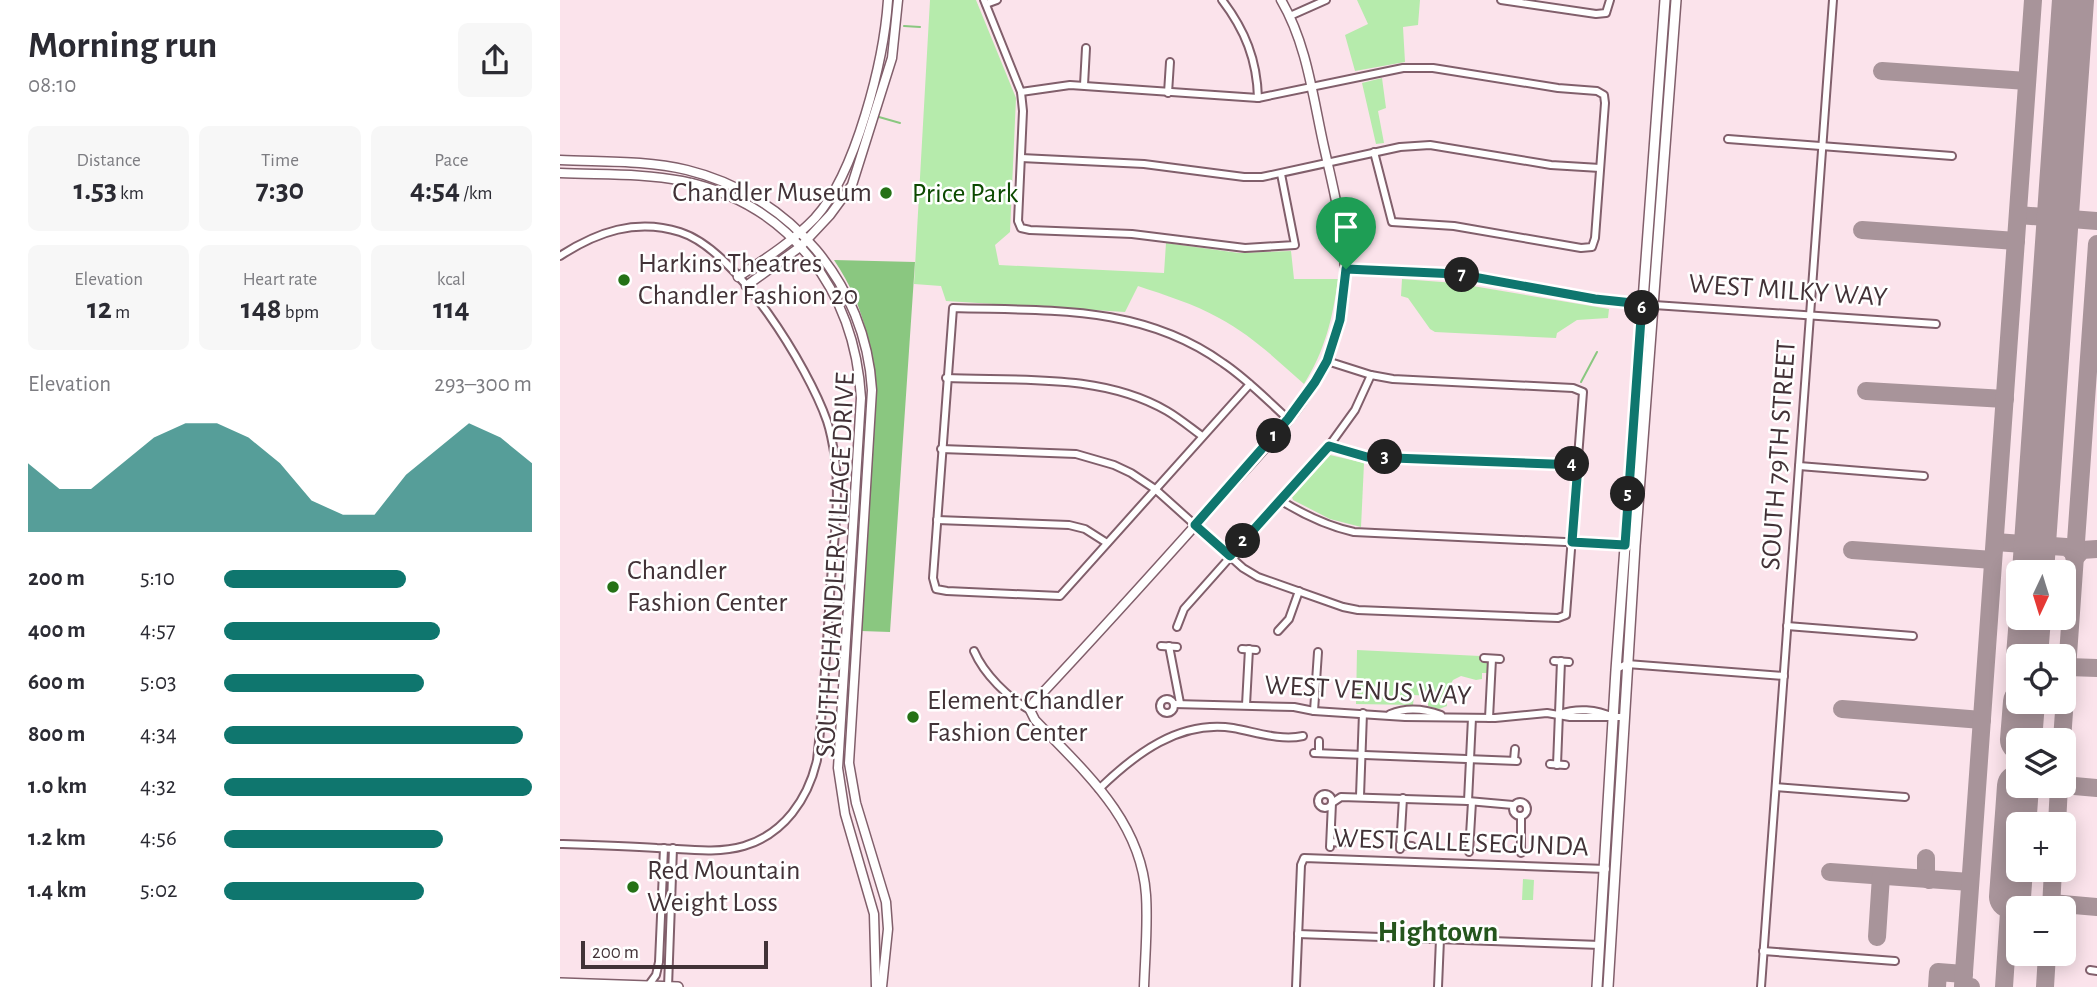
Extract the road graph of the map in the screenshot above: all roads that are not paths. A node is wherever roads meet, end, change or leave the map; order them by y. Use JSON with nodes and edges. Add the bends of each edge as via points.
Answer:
{"nodes":[{"id":1,"x":888,"y":0,"type":"edge"},
{"id":2,"x":898,"y":0,"type":"edge"},
{"id":3,"x":997,"y":0,"type":"edge"},
{"id":4,"x":1222,"y":0,"type":"edge"},
{"id":5,"x":1281,"y":0,"type":"edge"},
{"id":6,"x":1326,"y":0,"type":"edge"},
{"id":7,"x":1501,"y":0,"type":"edge"},
{"id":8,"x":1610,"y":0,"type":"edge"},
{"id":9,"x":1665,"y":0,"type":"edge"},
{"id":10,"x":1676,"y":0,"type":"edge"},
{"id":11,"x":1833,"y":0,"type":"edge"},
{"id":12,"x":985,"y":2,"type":"edge"},
{"id":13,"x":1290,"y":16,"type":"junction"},
{"id":14,"x":1086,"y":48,"type":"dead end"},
{"id":15,"x":1170,"y":62,"type":"dead end"},
{"id":16,"x":1084,"y":85,"type":"junction"},
{"id":17,"x":1310,"y":88,"type":"junction"},
{"id":18,"x":1021,"y":92,"type":"junction"},
{"id":19,"x":1168,"y":93,"type":"junction"},
{"id":20,"x":1258,"y":98,"type":"junction"},
{"id":21,"x":1728,"y":139,"type":"dead end"},
{"id":22,"x":1822,"y":146,"type":"junction"},
{"id":23,"x":1374,"y":152,"type":"junction"},
{"id":24,"x":1952,"y":156,"type":"dead end"},
{"id":25,"x":1021,"y":158,"type":"junction"},
{"id":26,"x":560,"y":160,"type":"edge"},
{"id":27,"x":1327,"y":163,"type":"junction"},
{"id":28,"x":1600,"y":168,"type":"junction"},
{"id":29,"x":560,"y":173,"type":"edge"},
{"id":30,"x":1280,"y":174,"type":"junction"},
{"id":31,"x":804,"y":235,"type":"junction"},
{"id":32,"x":796,"y":243,"type":"junction"},
{"id":33,"x":560,"y":256,"type":"edge"},
{"id":34,"x":1346,"y":269,"type":"junction"},
{"id":35,"x":738,"y":277,"type":"junction"},
{"id":36,"x":746,"y":286,"type":"junction"},
{"id":37,"x":1642,"y":304,"type":"junction"},
{"id":38,"x":1654,"y":305,"type":"junction"},
{"id":39,"x":1810,"y":315,"type":"junction"},
{"id":40,"x":1936,"y":324,"type":"dead end"},
{"id":41,"x":1327,"y":361,"type":"junction"},
{"id":42,"x":1371,"y":375,"type":"junction"},
{"id":43,"x":946,"y":378,"type":"junction"},
{"id":44,"x":1250,"y":384,"type":"junction"},
{"id":45,"x":1288,"y":419,"type":"junction"},
{"id":46,"x":1202,"y":436,"type":"junction"},
{"id":47,"x":1329,"y":446,"type":"junction"},
{"id":48,"x":941,"y":449,"type":"junction"},
{"id":49,"x":1578,"y":465,"type":"junction"},
{"id":50,"x":1799,"y":466,"type":"junction"},
{"id":51,"x":1924,"y":476,"type":"dead end"},
{"id":52,"x":1155,"y":489,"type":"junction"},
{"id":53,"x":1280,"y":500,"type":"junction"},
{"id":54,"x":937,"y":520,"type":"junction"},
{"id":55,"x":1195,"y":525,"type":"junction"},
{"id":56,"x":1572,"y":542,"type":"junction"},
{"id":57,"x":1107,"y":543,"type":"junction"},
{"id":58,"x":1625,"y":545,"type":"junction"},
{"id":59,"x":1635,"y":546,"type":"junction"},
{"id":60,"x":1230,"y":556,"type":"junction"},
{"id":61,"x":1299,"y":591,"type":"junction"},
{"id":62,"x":1787,"y":626,"type":"junction"},
{"id":63,"x":1177,"y":627,"type":"dead end"},
{"id":64,"x":1278,"y":631,"type":"dead end"},
{"id":65,"x":1913,"y":636,"type":"dead end"},
{"id":66,"x":1169,"y":646,"type":"dead end"},
{"id":67,"x":1249,"y":649,"type":"dead end"},
{"id":68,"x":974,"y":651,"type":"dead end"},
{"id":69,"x":1318,"y":652,"type":"dead end"},
{"id":70,"x":1500,"y":659,"type":"dead end"},
{"id":71,"x":1562,"y":661,"type":"dead end"},
{"id":72,"x":1627,"y":664,"type":"junction"},
{"id":73,"x":1616,"y":670,"type":"junction"},
{"id":74,"x":1784,"y":676,"type":"junction"},
{"id":75,"x":1246,"y":705,"type":"junction"},
{"id":76,"x":1030,"y":710,"type":"junction"},
{"id":77,"x":1314,"y":711,"type":"junction"},
{"id":78,"x":1363,"y":713,"type":"junction"},
{"id":79,"x":1560,"y":713,"type":"junction"},
{"id":80,"x":1612,"y":717,"type":"junction"},
{"id":81,"x":1472,"y":718,"type":"junction"},
{"id":82,"x":1489,"y":718,"type":"junction"},
{"id":83,"x":1623,"y":718,"type":"junction"},
{"id":84,"x":1303,"y":736,"type":"dead end"},
{"id":85,"x":1319,"y":741,"type":"dead end"},
{"id":86,"x":1515,"y":749,"type":"dead end"},
{"id":87,"x":1362,"y":754,"type":"junction"},
{"id":88,"x":1470,"y":758,"type":"junction"},
{"id":89,"x":1557,"y":765,"type":"dead end"},
{"id":90,"x":1776,"y":787,"type":"junction"},
{"id":91,"x":1099,"y":789,"type":"junction"},
{"id":92,"x":1360,"y":796,"type":"junction"},
{"id":93,"x":1905,"y":797,"type":"dead end"},
{"id":94,"x":1403,"y":798,"type":"junction"},
{"id":95,"x":1470,"y":801,"type":"junction"},
{"id":96,"x":1513,"y":805,"type":"junction"},
{"id":97,"x":1521,"y":816,"type":"junction"},
{"id":98,"x":1342,"y":843,"type":"dead end"},
{"id":99,"x":560,"y":844,"type":"edge"},
{"id":100,"x":1412,"y":846,"type":"dead end"},
{"id":101,"x":664,"y":848,"type":"junction"},
{"id":102,"x":673,"y":848,"type":"junction"},
{"id":103,"x":1469,"y":852,"type":"dead end"},
{"id":104,"x":1521,"y":853,"type":"dead end"},
{"id":105,"x":1604,"y":869,"type":"junction"},
{"id":106,"x":1615,"y":871,"type":"junction"},
{"id":107,"x":887,"y":916,"type":"junction"},
{"id":108,"x":875,"y":921,"type":"junction"},
{"id":109,"x":1298,"y":934,"type":"junction"},
{"id":110,"x":1440,"y":939,"type":"junction"},
{"id":111,"x":1600,"y":946,"type":"junction"},
{"id":112,"x":1763,"y":951,"type":"junction"},
{"id":113,"x":1895,"y":961,"type":"dead end"},
{"id":114,"x":560,"y":983,"type":"edge"},
{"id":115,"x":648,"y":986,"type":"edge"},
{"id":116,"x":667,"y":987,"type":"edge"},
{"id":117,"x":678,"y":987,"type":"edge"},
{"id":118,"x":876,"y":987,"type":"edge"},
{"id":119,"x":883,"y":987,"type":"edge"},
{"id":120,"x":1144,"y":987,"type":"edge"},
{"id":121,"x":1296,"y":987,"type":"edge"},
{"id":122,"x":1438,"y":987,"type":"edge"},
{"id":123,"x":1597,"y":987,"type":"edge"},
{"id":124,"x":1608,"y":987,"type":"edge"},
{"id":125,"x":1761,"y":987,"type":"edge"}],
"edges":[{"from":1,"to":31,"type":"street","via":[[881,56],[852,152]]},
{"from":2,"to":31,"type":"street","via":[[892,58],[855,176],[843,200]]},
{"from":3,"to":12,"type":"street"},
{"from":4,"to":20,"type":"street","via":[[1247,39]]},
{"from":5,"to":13,"type":"street"},
{"from":6,"to":13,"type":"street"},
{"from":7,"to":8,"type":"street","via":[[1606,13]]},
{"from":9,"to":37,"type":"main road"},
{"from":10,"to":38,"type":"main road"},
{"from":11,"to":22,"type":"street","name":"SOUTH 79TH STREET"},
{"from":12,"to":18,"type":"street"},
{"from":13,"to":17,"type":"street"},
{"from":14,"to":16,"type":"street"},
{"from":15,"to":19,"type":"street"},
{"from":16,"to":18,"type":"street"},
{"from":16,"to":19,"type":"street"},
{"from":17,"to":20,"type":"street"},
{"from":17,"to":27,"type":"street"},
{"from":17,"to":28,"type":"street","via":[[1403,68],[1433,68],[1597,91],[1604,95]]},
{"from":18,"to":25,"type":"street"},
{"from":19,"to":20,"type":"street"},
{"from":21,"to":22,"type":"street"},
{"from":22,"to":24,"type":"street"},
{"from":22,"to":39,"type":"street","name":"SOUTH 79TH STREET"},
{"from":23,"to":27,"type":"street"},
{"from":23,"to":28,"type":"street","via":[[1430,145]]},
{"from":23,"to":28,"type":"street","via":[[1392,222],[1454,226],[1581,248],[1592,247],[1595,238]]},
{"from":25,"to":30,"type":"street","via":[[1144,164],[1244,177]]},
{"from":25,"to":30,"type":"street","via":[[1021,228],[1132,234],[1245,248],[1295,245]]},
{"from":26,"to":31,"type":"street","name":"SOUTH CHANDLER VILLAGE DRIVE","via":[[696,172],[752,196]]},
{"from":27,"to":30,"type":"street"},
{"from":27,"to":34,"type":"street","via":[[1342,224]]},
{"from":29,"to":32,"type":"street","name":"SOUTH CHANDLER VILLAGE DRIVE","via":[[658,178],[700,186],[745,203]]},
{"from":31,"to":32,"type":"street"},
{"from":31,"to":107,"type":"street","name":"SOUTH CHANDLER VILLAGE DRIVE","via":[[836,275],[850,302],[871,379],[849,763]]},
{"from":32,"to":35,"type":"street"},
{"from":32,"to":36,"type":"street"},
{"from":32,"to":108,"type":"street","name":"SOUTH CHANDLER VILLAGE DRIVE","via":[[838,300],[859,370],[861,412],[838,768],[841,798]]},
{"from":33,"to":35,"type":"street","via":[[600,234],[646,226],[695,239]]},
{"from":34,"to":37,"type":"street","name":"WEST MILKY WAY","via":[[1457,274]]},
{"from":34,"to":41,"type":"street","via":[[1340,320]]},
{"from":35,"to":36,"type":"street"},
{"from":36,"to":102,"type":"street","via":[[807,377],[828,422],[834,450],[837,494],[817,760],[800,804],[770,834],[743,846],[716,850]]},
{"from":37,"to":38,"type":"street","name":"WEST MILKY WAY"},
{"from":37,"to":58,"type":"main road"},
{"from":38,"to":39,"type":"street","name":"WEST MILKY WAY"},
{"from":38,"to":59,"type":"main road"},
{"from":39,"to":40,"type":"street","name":"WEST MILKY WAY"},
{"from":39,"to":50,"type":"street","name":"SOUTH 79TH STREET"},
{"from":41,"to":42,"type":"street"},
{"from":41,"to":45,"type":"street"},
{"from":42,"to":47,"type":"street","via":[[1355,410]]},
{"from":42,"to":49,"type":"street","via":[[1415,382],[1573,388],[1583,393]]},
{"from":43,"to":44,"type":"street","via":[[953,307],[1118,317],[1175,336]]},
{"from":43,"to":46,"type":"street","via":[[1075,383],[1116,390],[1168,411]]},
{"from":43,"to":48,"type":"street"},
{"from":44,"to":45,"type":"street"},
{"from":44,"to":46,"type":"street"},
{"from":45,"to":55,"type":"street"},
{"from":46,"to":52,"type":"street"},
{"from":47,"to":49,"type":"street","via":[[1367,457]]},
{"from":47,"to":53,"type":"street"},
{"from":48,"to":52,"type":"street","via":[[1087,456],[1131,473]]},
{"from":48,"to":54,"type":"street"},
{"from":49,"to":56,"type":"street"},
{"from":50,"to":51,"type":"street"},
{"from":50,"to":62,"type":"street","name":"SOUTH 79TH STREET"},
{"from":52,"to":55,"type":"street"},
{"from":52,"to":57,"type":"street"},
{"from":53,"to":56,"type":"street","via":[[1311,519],[1354,533]]},
{"from":53,"to":60,"type":"street"},
{"from":54,"to":57,"type":"street","via":[[1069,525]]},
{"from":54,"to":57,"type":"street","via":[[933,578],[936,589],[947,592],[1060,596]]},
{"from":55,"to":60,"type":"street"},
{"from":55,"to":76,"type":"street"},
{"from":56,"to":58,"type":"street"},
{"from":56,"to":61,"type":"street","via":[[1566,615],[1558,618],[1358,610]]},
{"from":58,"to":59,"type":"street"},
{"from":58,"to":73,"type":"main road"},
{"from":59,"to":72,"type":"main road"},
{"from":60,"to":61,"type":"street","via":[[1258,577]]},
{"from":60,"to":63,"type":"street","via":[[1184,609]]},
{"from":61,"to":64,"type":"street","via":[[1289,619]]},
{"from":62,"to":65,"type":"street"},
{"from":62,"to":74,"type":"street","name":"SOUTH 79TH STREET"},
{"from":66,"to":75,"type":"street","name":"WEST VENUS WAY","via":[[1177,703]]},
{"from":67,"to":75,"type":"street"},
{"from":68,"to":76,"type":"street","via":[[980,665]]},
{"from":69,"to":77,"type":"street"},
{"from":70,"to":82,"type":"street","via":[[1488,658]]},
{"from":71,"to":79,"type":"street"},
{"from":72,"to":73,"type":"street"},
{"from":72,"to":74,"type":"street"},
{"from":72,"to":83,"type":"main road"},
{"from":73,"to":80,"type":"main road"},
{"from":74,"to":90,"type":"street","name":"SOUTH 79TH STREET"},
{"from":75,"to":77,"type":"street","name":"WEST VENUS WAY"},
{"from":76,"to":91,"type":"street"},
{"from":77,"to":78,"type":"street","name":"WEST VENUS WAY"},
{"from":78,"to":81,"type":"street","name":"WEST VENUS WAY","via":[[1417,710]]},
{"from":78,"to":87,"type":"street"},
{"from":79,"to":80,"type":"street","name":"WEST VENUS WAY"},
{"from":79,"to":82,"type":"street","name":"WEST VENUS WAY"},
{"from":79,"to":89,"type":"street"},
{"from":80,"to":83,"type":"street","name":"WEST VENUS WAY"},
{"from":80,"to":105,"type":"main road"},
{"from":81,"to":82,"type":"street","name":"WEST VENUS WAY"},
{"from":81,"to":88,"type":"street"},
{"from":83,"to":106,"type":"main road"},
{"from":84,"to":91,"type":"street","via":[[1285,738],[1215,727],[1180,734],[1143,750]]},
{"from":85,"to":87,"type":"street","via":[[1317,753]]},
{"from":86,"to":88,"type":"street","via":[[1516,760]]},
{"from":87,"to":88,"type":"street"},
{"from":87,"to":92,"type":"street"},
{"from":88,"to":95,"type":"street"},
{"from":90,"to":93,"type":"street"},
{"from":90,"to":112,"type":"street","name":"SOUTH 79TH STREET"},
{"from":91,"to":120,"type":"street","via":[[1126,826],[1142,868]]},
{"from":92,"to":94,"type":"street"},
{"from":92,"to":98,"type":"street","via":[[1341,797],[1332,803],[1331,845]]},
{"from":94,"to":95,"type":"street"},
{"from":94,"to":100,"type":"street","via":[[1400,847]]},
{"from":95,"to":96,"type":"street"},
{"from":95,"to":103,"type":"street"},
{"from":96,"to":97,"type":"street","via":[[1514,814]]},
{"from":96,"to":97,"type":"street","via":[[1525,804]]},
{"from":97,"to":104,"type":"street"},
{"from":99,"to":101,"type":"street"},
{"from":101,"to":102,"type":"street"},
{"from":101,"to":115,"type":"street","via":[[659,962]]},
{"from":102,"to":116,"type":"street"},
{"from":105,"to":106,"type":"street","name":"WEST CALLE SEGUNDA"},
{"from":105,"to":109,"type":"street","name":"WEST CALLE SEGUNDA","via":[[1304,858]]},
{"from":105,"to":111,"type":"main road"},
{"from":106,"to":124,"type":"main road"},
{"from":107,"to":108,"type":"street"},
{"from":107,"to":119,"type":"street","name":"SOUTH CHANDLER VILLAGE DRIVE"},
{"from":108,"to":118,"type":"street","name":"SOUTH CHANDLER VILLAGE DRIVE"},
{"from":109,"to":110,"type":"street"},
{"from":109,"to":121,"type":"street"},
{"from":110,"to":111,"type":"street"},
{"from":110,"to":122,"type":"street"},
{"from":111,"to":123,"type":"main road"},
{"from":112,"to":113,"type":"street"},
{"from":112,"to":125,"type":"street","name":"SOUTH 79TH STREET"},
{"from":114,"to":115,"type":"main road"},
{"from":115,"to":116,"type":"main road"},
{"from":116,"to":117,"type":"main road"}]}
